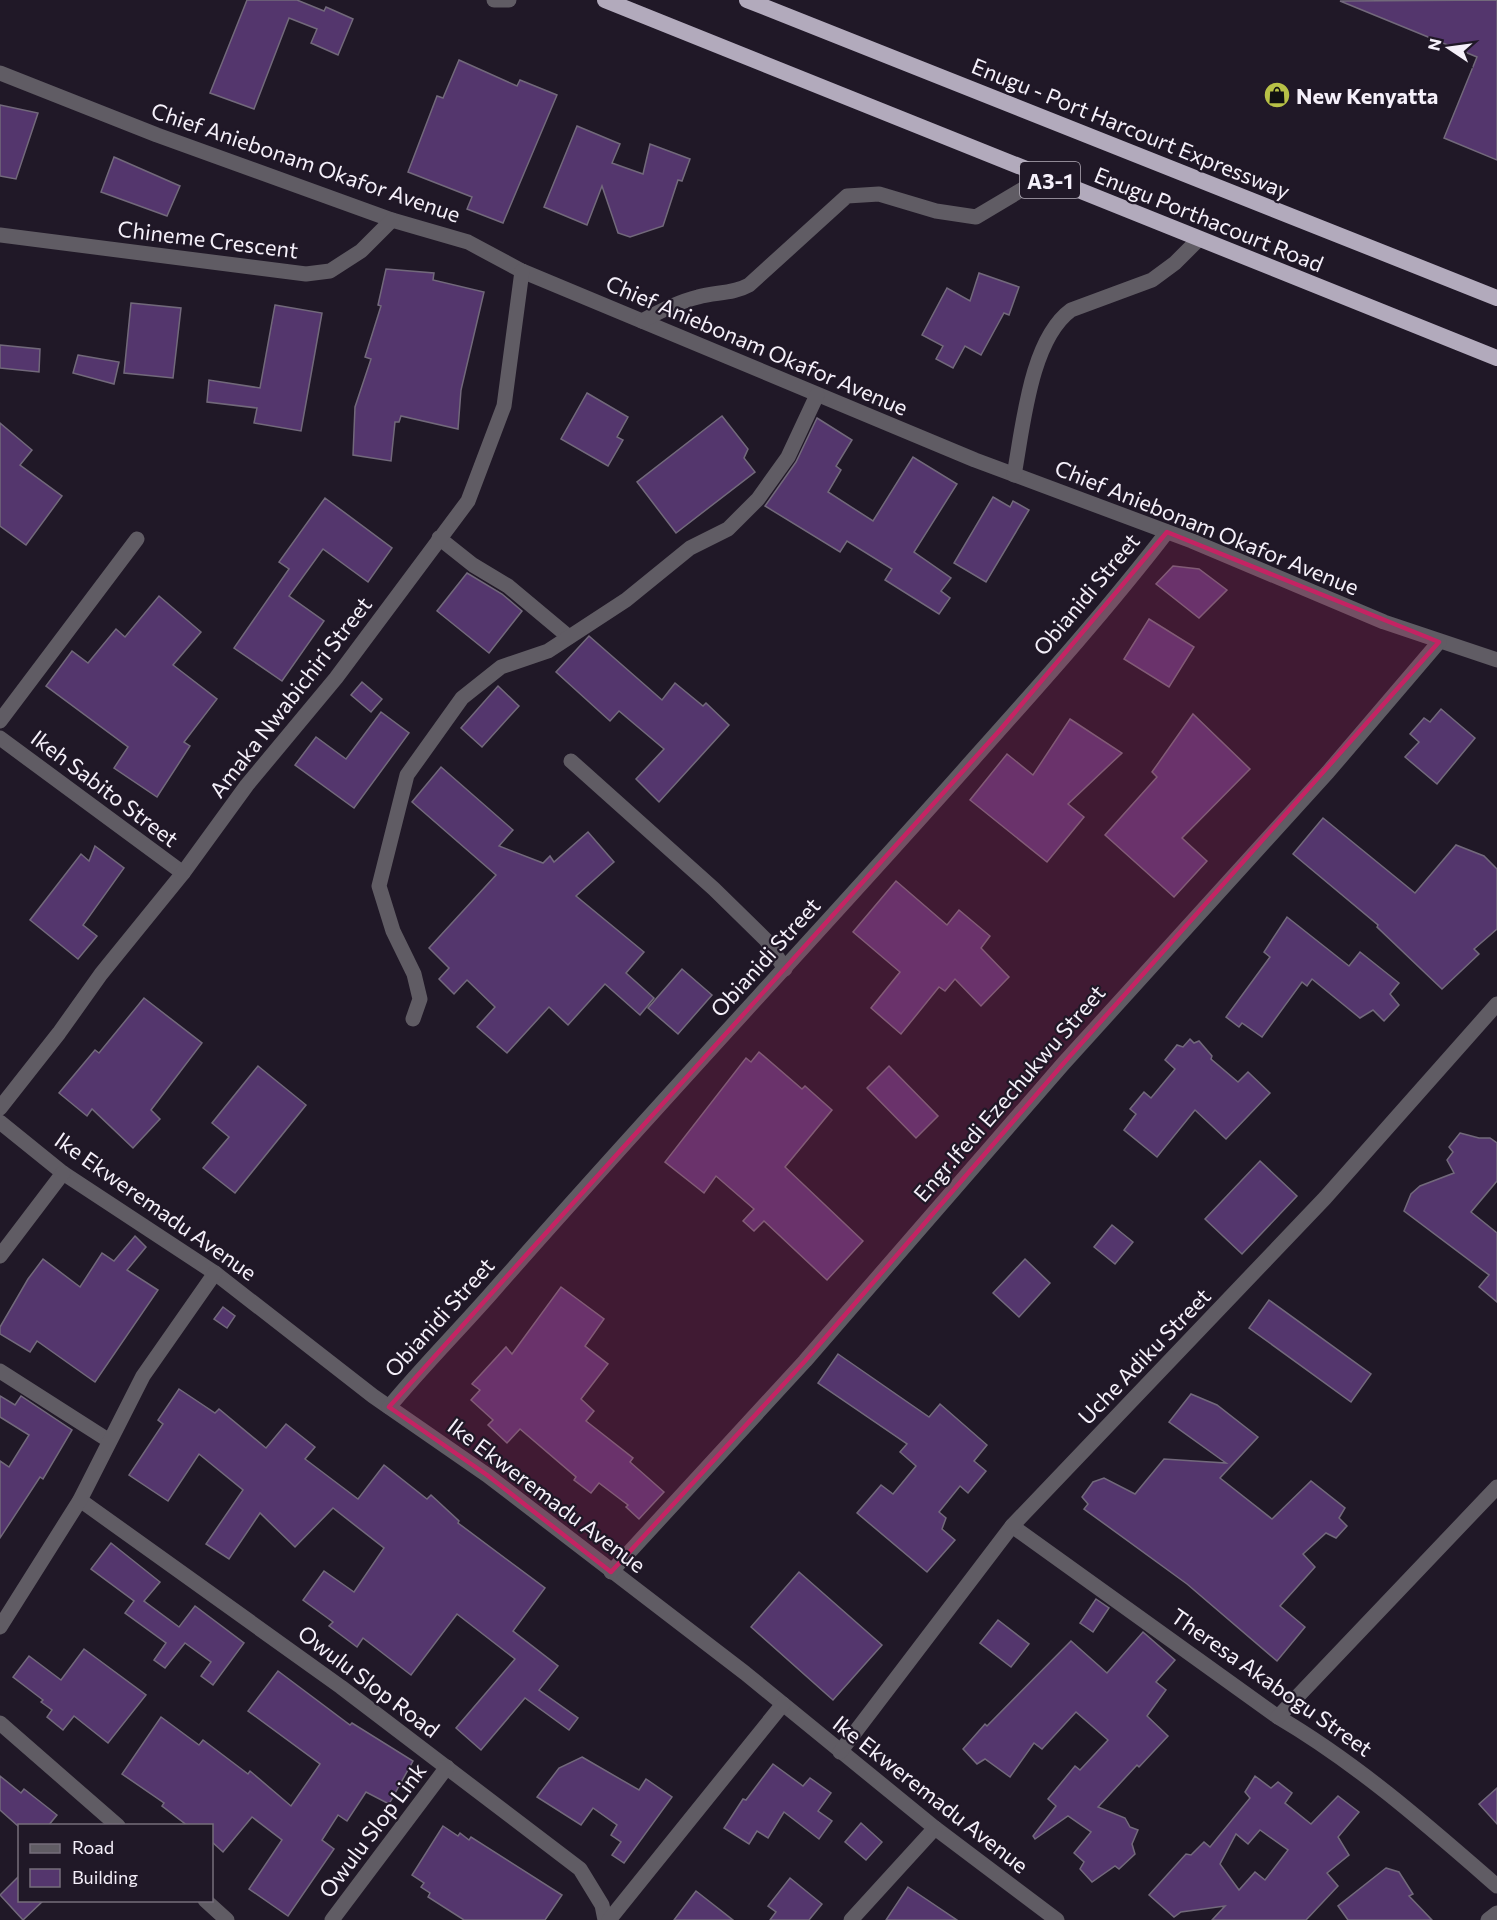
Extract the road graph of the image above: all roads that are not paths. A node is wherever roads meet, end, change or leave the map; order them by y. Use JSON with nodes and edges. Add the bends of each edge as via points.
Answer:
{"nodes":[{"id":1,"x":494,"y":0,"type":"edge"},
{"id":2,"x":508,"y":0,"type":"edge"},
{"id":3,"x":604,"y":0,"type":"edge"},
{"id":4,"x":747,"y":0,"type":"edge"},
{"id":5,"x":0,"y":73,"type":"edge"},
{"id":6,"x":1043,"y":177,"type":"junction"},
{"id":7,"x":392,"y":220,"type":"junction"},
{"id":8,"x":0,"y":235,"type":"edge"},
{"id":9,"x":1199,"y":239,"type":"junction"},
{"id":10,"x":522,"y":271,"type":"junction"},
{"id":11,"x":1497,"y":298,"type":"edge"},
{"id":12,"x":642,"y":321,"type":"junction"},
{"id":13,"x":1497,"y":358,"type":"edge"},
{"id":14,"x":817,"y":395,"type":"junction"},
{"id":15,"x":1014,"y":475,"type":"junction"},
{"id":16,"x":1167,"y":532,"type":"junction"},
{"id":17,"x":440,"y":538,"type":"junction"},
{"id":18,"x":137,"y":539,"type":"dead end"},
{"id":19,"x":569,"y":637,"type":"junction"},
{"id":20,"x":1439,"y":642,"type":"junction"},
{"id":21,"x":1497,"y":660,"type":"edge"},
{"id":22,"x":0,"y":721,"type":"edge"},
{"id":23,"x":0,"y":738,"type":"edge"},
{"id":24,"x":571,"y":760,"type":"dead end"},
{"id":25,"x":183,"y":873,"type":"junction"},
{"id":26,"x":785,"y":969,"type":"junction"},
{"id":27,"x":1497,"y":1004,"type":"edge"},
{"id":28,"x":413,"y":1019,"type":"dead end"},
{"id":29,"x":0,"y":1108,"type":"edge"},
{"id":30,"x":0,"y":1122,"type":"edge"},
{"id":31,"x":63,"y":1173,"type":"junction"},
{"id":32,"x":0,"y":1256,"type":"edge"},
{"id":33,"x":215,"y":1273,"type":"junction"},
{"id":34,"x":0,"y":1371,"type":"edge"},
{"id":35,"x":389,"y":1407,"type":"junction"},
{"id":36,"x":108,"y":1440,"type":"junction"},
{"id":37,"x":1497,"y":1487,"type":"edge"},
{"id":38,"x":80,"y":1500,"type":"junction"},
{"id":39,"x":1012,"y":1526,"type":"junction"},
{"id":40,"x":611,"y":1572,"type":"junction"},
{"id":41,"x":0,"y":1627,"type":"edge"},
{"id":42,"x":783,"y":1704,"type":"junction"},
{"id":43,"x":1278,"y":1717,"type":"junction"},
{"id":44,"x":0,"y":1723,"type":"edge"},
{"id":45,"x":840,"y":1752,"type":"junction"},
{"id":46,"x":447,"y":1767,"type":"junction"},
{"id":47,"x":116,"y":1824,"type":"edge"},
{"id":48,"x":935,"y":1828,"type":"junction"},
{"id":49,"x":1497,"y":1886,"type":"edge"},
{"id":50,"x":207,"y":1902,"type":"edge"},
{"id":51,"x":1497,"y":1913,"type":"edge"},
{"id":52,"x":227,"y":1920,"type":"edge"},
{"id":53,"x":332,"y":1920,"type":"edge"},
{"id":54,"x":605,"y":1920,"type":"edge"},
{"id":55,"x":609,"y":1920,"type":"edge"},
{"id":56,"x":851,"y":1920,"type":"edge"},
{"id":57,"x":1057,"y":1920,"type":"edge"},
{"id":58,"x":1488,"y":1920,"type":"edge"}],
"edges":[{"from":1,"to":2,"type":"street"},
{"from":3,"to":6,"type":"highway","name":"Enugu Porthacourt Road","number":"A3-1"},
{"from":4,"to":11,"type":"highway","name":"Enugu - Port Harcourt Expressway","number":"A3-1"},
{"from":5,"to":7,"type":"street","name":"Chief Aniebonam Okafor Avenue"},
{"from":6,"to":9,"type":"highway","name":"Enugu Porthacourt Road","number":"A3-1"},
{"from":6,"to":12,"type":"street","via":[[976,218],[879,194],[847,196],[741,290],[700,296]]},
{"from":7,"to":8,"type":"street","name":"Chineme Crescent","via":[[361,251],[330,271],[306,274]]},
{"from":7,"to":10,"type":"street","name":"Chief Aniebonam Okafor Avenue","via":[[468,242]]},
{"from":9,"to":13,"type":"highway","name":"Enugu Porthacourt Road","number":"A3-1"},
{"from":9,"to":15,"type":"street","via":[[1152,280],[1071,310],[1061,319],[1035,369]]},
{"from":10,"to":12,"type":"street","name":"Chief Aniebonam Okafor Avenue"},
{"from":10,"to":17,"type":"street","name":"Amaka Nwabichiri Street","via":[[504,406],[468,501]]},
{"from":12,"to":14,"type":"street","name":"Chief Aniebonam Okafor Avenue"},
{"from":14,"to":15,"type":"street","name":"Chief Aniebonam Okafor Avenue"},
{"from":14,"to":19,"type":"street","via":[[788,457],[758,499],[728,530],[690,548],[626,600]]},
{"from":15,"to":16,"type":"street","name":"Chief Aniebonam Okafor Avenue"},
{"from":16,"to":20,"type":"street","name":"Chief Aniebonam Okafor Avenue"},
{"from":16,"to":26,"type":"street","name":"Obianidi Street","via":[[1117,596]]},
{"from":17,"to":19,"type":"street","via":[[473,565],[508,586]]},
{"from":17,"to":25,"type":"street","name":"Amaka Nwabichiri Street"},
{"from":18,"to":22,"type":"street"},
{"from":19,"to":28,"type":"street","via":[[548,651],[501,667],[462,698],[407,775],[379,886],[393,931],[414,974],[420,999]]},
{"from":20,"to":21,"type":"street","name":"Chief Aniebonam Okafor Avenue"},
{"from":20,"to":40,"type":"street","name":"Engr.Ifedi Ezechukwu Street","via":[[805,1361]]},
{"from":23,"to":25,"type":"street","name":"Ikeh Sabito Street"},
{"from":24,"to":26,"type":"street","via":[[714,889],[766,940]]},
{"from":25,"to":29,"type":"street","name":"Amaka Nwabichiri Street"},
{"from":26,"to":35,"type":"street","name":"Obianidi Street"},
{"from":27,"to":39,"type":"street","name":"Uche Adiku Street","via":[[1325,1198]]},
{"from":30,"to":31,"type":"street","name":"Ike Ekweremadu Avenue"},
{"from":31,"to":32,"type":"street"},
{"from":31,"to":33,"type":"street","name":"Ike Ekweremadu Avenue"},
{"from":33,"to":35,"type":"street","name":"Ike Ekweremadu Avenue"},
{"from":33,"to":36,"type":"street","via":[[143,1376]]},
{"from":34,"to":36,"type":"street"},
{"from":35,"to":40,"type":"street","name":"Ike Ekweremadu Avenue","via":[[487,1475]]},
{"from":36,"to":38,"type":"street"},
{"from":37,"to":43,"type":"street"},
{"from":38,"to":41,"type":"street"},
{"from":38,"to":46,"type":"street","name":"Owulu Slop Road"},
{"from":39,"to":43,"type":"street","name":"Theresa Akabogu Street"},
{"from":39,"to":45,"type":"street","name":"Uche Adiku Street"},
{"from":40,"to":42,"type":"street","name":"Ike Ekweremadu Avenue"},
{"from":42,"to":45,"type":"street","name":"Ike Ekweremadu Avenue"},
{"from":42,"to":55,"type":"street"},
{"from":43,"to":49,"type":"street","name":"Theresa Akabogu Street","via":[[1363,1774]]},
{"from":44,"to":47,"type":"street"},
{"from":45,"to":48,"type":"street","name":"Ike Ekweremadu Avenue"},
{"from":46,"to":53,"type":"street","name":"Owulu Slop Link"},
{"from":46,"to":54,"type":"street","name":"Owulu Slop Road","via":[[579,1869],[602,1905]]},
{"from":48,"to":56,"type":"street"},
{"from":48,"to":57,"type":"street","name":"Ike Ekweremadu Avenue"},
{"from":50,"to":52,"type":"street"},
{"from":51,"to":58,"type":"street"}]}
